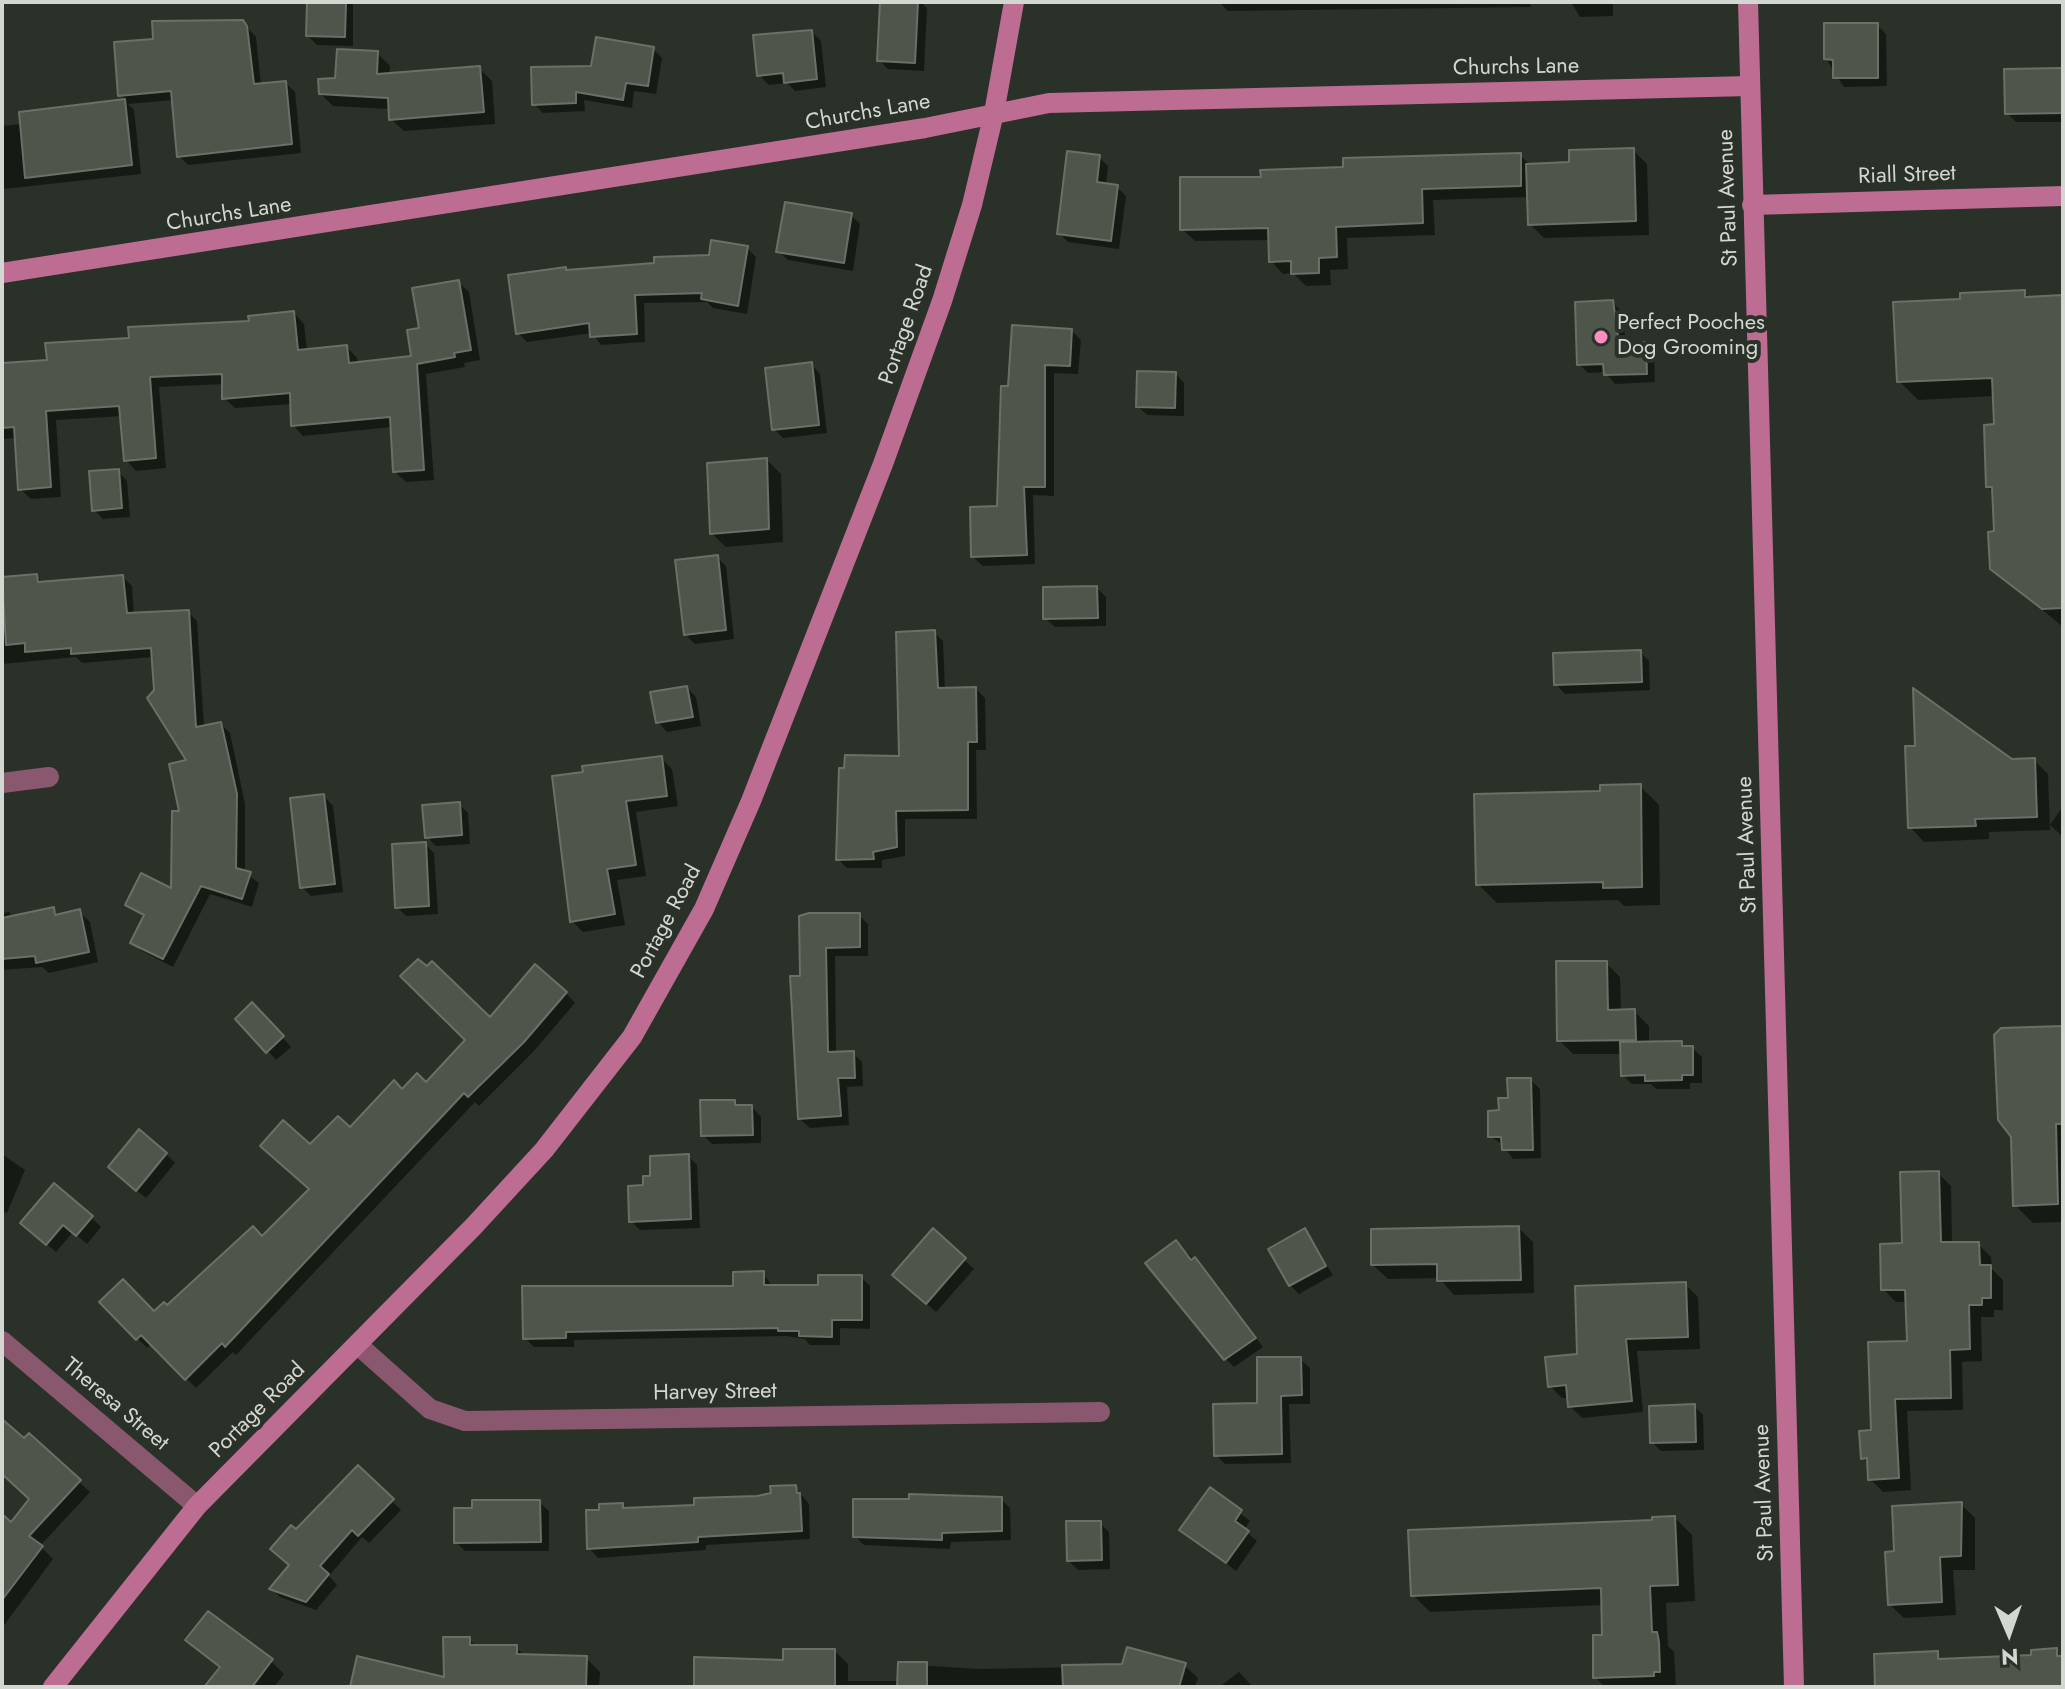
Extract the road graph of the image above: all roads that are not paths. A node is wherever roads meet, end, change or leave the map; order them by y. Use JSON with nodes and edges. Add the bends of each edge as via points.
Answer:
{"nodes":[{"id":1,"x":1014,"y":2,"type":"edge"},
{"id":2,"x":1748,"y":2,"type":"edge"},
{"id":3,"x":1750,"y":86,"type":"junction"},
{"id":4,"x":994,"y":113,"type":"junction"},
{"id":5,"x":2063,"y":196,"type":"edge"},
{"id":6,"x":1752,"y":205,"type":"junction"},
{"id":7,"x":2,"y":273,"type":"edge"},
{"id":8,"x":49,"y":777,"type":"dead end"},
{"id":9,"x":2,"y":783,"type":"edge"},
{"id":10,"x":2,"y":1341,"type":"edge"},
{"id":11,"x":358,"y":1345,"type":"junction"},
{"id":12,"x":1100,"y":1412,"type":"dead end"},
{"id":13,"x":197,"y":1506,"type":"junction"},
{"id":14,"x":53,"y":1687,"type":"edge"},
{"id":15,"x":1794,"y":1687,"type":"edge"}],
"edges":[{"from":1,"to":4,"type":"street","name":"Portage Road"},
{"from":2,"to":3,"type":"street","name":"St Paul Avenue"},
{"from":3,"to":4,"type":"street","name":"Churchs Lane","via":[[1049,103]]},
{"from":3,"to":6,"type":"street","name":"St Paul Avenue"},
{"from":4,"to":7,"type":"street","name":"Churchs Lane","via":[[893,134]]},
{"from":4,"to":11,"type":"street","name":"Portage Road","via":[[942,301],[751,801],[704,909],[632,1037],[544,1150]]},
{"from":5,"to":6,"type":"street","name":"Riall Street"},
{"from":6,"to":15,"type":"street","name":"St Paul Avenue"},
{"from":8,"to":9,"type":"street"},
{"from":10,"to":13,"type":"street","name":"Theresa Street"},
{"from":11,"to":12,"type":"street","name":"Harvey Street","via":[[430,1409],[465,1421]]},
{"from":11,"to":13,"type":"street","name":"Portage Road"},
{"from":13,"to":14,"type":"street","name":"Portage Road"}]}
